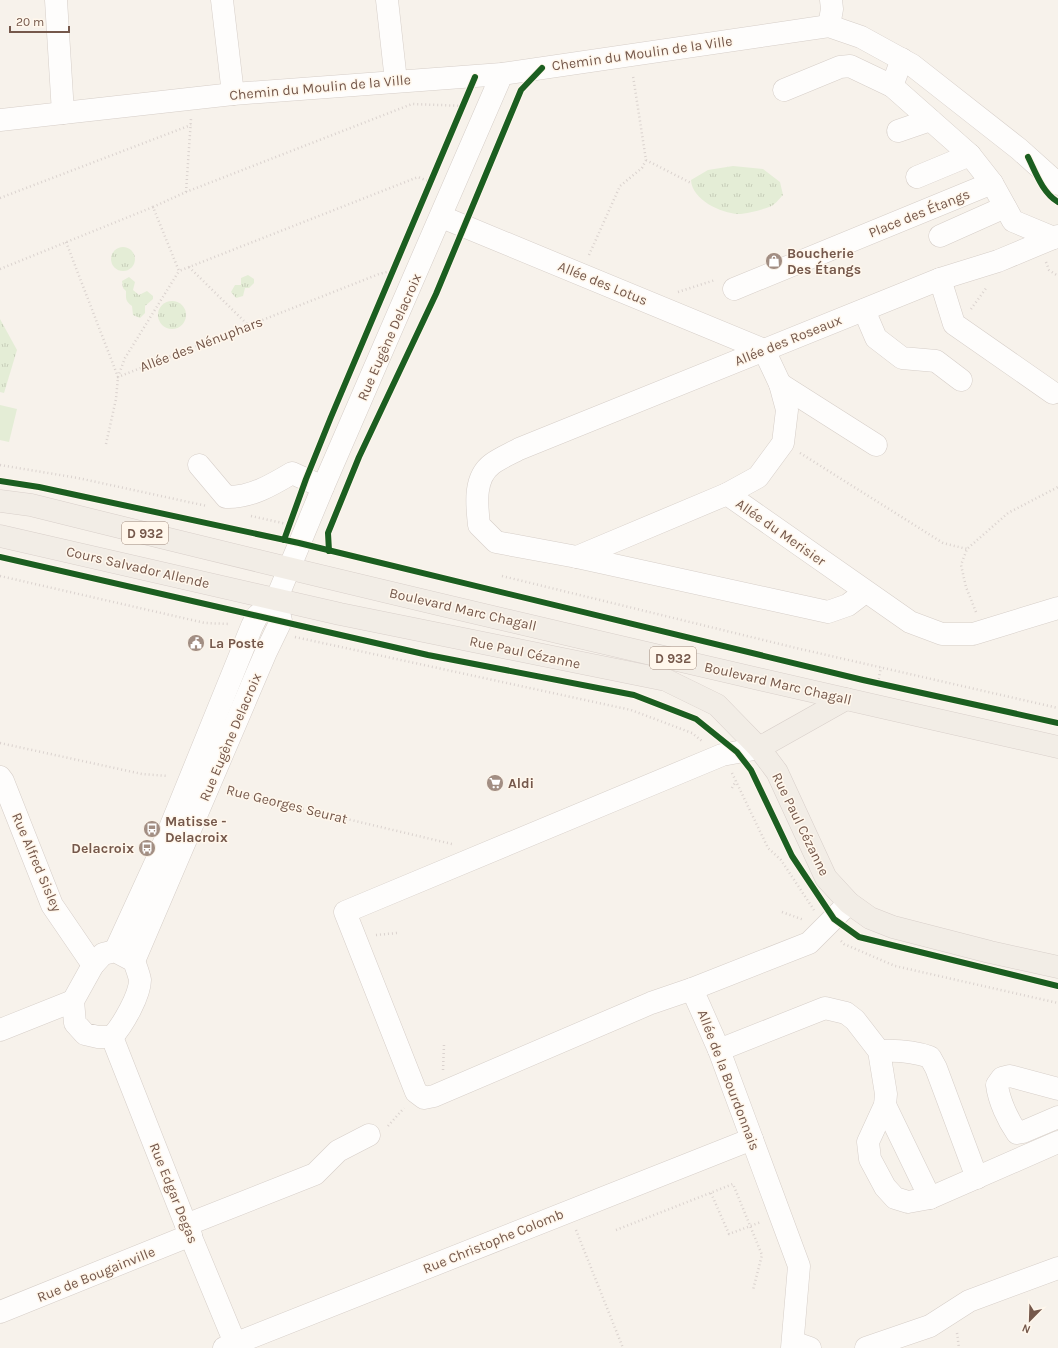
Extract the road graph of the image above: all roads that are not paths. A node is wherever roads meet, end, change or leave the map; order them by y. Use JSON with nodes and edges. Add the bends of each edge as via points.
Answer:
{"nodes":[{"id":1,"x":56,"y":0,"type":"edge"},
{"id":2,"x":222,"y":0,"type":"edge"},
{"id":3,"x":387,"y":0,"type":"edge"},
{"id":4,"x":831,"y":0,"type":"edge"},
{"id":5,"x":829,"y":26,"type":"junction"},
{"id":6,"x":902,"y":59,"type":"junction"},
{"id":7,"x":502,"y":74,"type":"junction"},
{"id":8,"x":396,"y":81,"type":"junction"},
{"id":9,"x":892,"y":86,"type":"junction"},
{"id":10,"x":784,"y":90,"type":"dead end"},
{"id":11,"x":233,"y":94,"type":"junction"},
{"id":12,"x":63,"y":113,"type":"junction"},
{"id":13,"x":0,"y":120,"type":"edge"},
{"id":14,"x":930,"y":120,"type":"junction"},
{"id":15,"x":898,"y":132,"type":"dead end"},
{"id":16,"x":970,"y":155,"type":"junction"},
{"id":17,"x":1028,"y":157,"type":"junction"},
{"id":18,"x":1058,"y":169,"type":"edge"},
{"id":19,"x":917,"y":177,"type":"dead end"},
{"id":20,"x":992,"y":183,"type":"junction"},
{"id":21,"x":1058,"y":184,"type":"edge"},
{"id":22,"x":1005,"y":207,"type":"junction"},
{"id":23,"x":442,"y":217,"type":"junction"},
{"id":24,"x":940,"y":236,"type":"dead end"},
{"id":25,"x":1056,"y":237,"type":"edge"},
{"id":26,"x":940,"y":279,"type":"junction"},
{"id":27,"x":734,"y":289,"type":"road end"},
{"id":28,"x":864,"y":310,"type":"junction"},
{"id":29,"x":764,"y":350,"type":"junction"},
{"id":30,"x":961,"y":380,"type":"dead end"},
{"id":31,"x":780,"y":384,"type":"junction"},
{"id":32,"x":1053,"y":393,"type":"dead end"},
{"id":33,"x":876,"y":445,"type":"dead end"},
{"id":34,"x":199,"y":465,"type":"dead end"},
{"id":35,"x":323,"y":487,"type":"junction"},
{"id":36,"x":726,"y":494,"type":"junction"},
{"id":37,"x":0,"y":501,"type":"edge"},
{"id":38,"x":0,"y":536,"type":"edge"},
{"id":39,"x":577,"y":557,"type":"junction"},
{"id":40,"x":289,"y":569,"type":"junction"},
{"id":41,"x":864,"y":592,"type":"junction"},
{"id":42,"x":276,"y":600,"type":"junction"},
{"id":43,"x":1057,"y":609,"type":"edge"},
{"id":44,"x":846,"y":699,"type":"junction"},
{"id":45,"x":1058,"y":747,"type":"edge"},
{"id":46,"x":759,"y":748,"type":"junction"},
{"id":47,"x":0,"y":777,"type":"edge"},
{"id":48,"x":200,"y":781,"type":"junction"},
{"id":49,"x":849,"y":903,"type":"junction"},
{"id":50,"x":115,"y":951,"type":"junction"},
{"id":51,"x":134,"y":961,"type":"junction"},
{"id":52,"x":93,"y":965,"type":"junction"},
{"id":53,"x":1058,"y":967,"type":"edge"},
{"id":54,"x":692,"y":988,"type":"junction"},
{"id":55,"x":73,"y":1001,"type":"junction"},
{"id":56,"x":0,"y":1030,"type":"edge"},
{"id":57,"x":112,"y":1037,"type":"junction"},
{"id":58,"x":719,"y":1050,"type":"junction"},
{"id":59,"x":879,"y":1051,"type":"junction"},
{"id":60,"x":1058,"y":1089,"type":"edge"},
{"id":61,"x":885,"y":1105,"type":"junction"},
{"id":62,"x":1058,"y":1117,"type":"edge"},
{"id":63,"x":369,"y":1135,"type":"road end"},
{"id":64,"x":752,"y":1139,"type":"junction"},
{"id":65,"x":1058,"y":1142,"type":"edge"},
{"id":66,"x":977,"y":1178,"type":"junction"},
{"id":67,"x":930,"y":1198,"type":"junction"},
{"id":68,"x":188,"y":1230,"type":"junction"},
{"id":69,"x":1058,"y":1268,"type":"edge"},
{"id":70,"x":0,"y":1312,"type":"edge"},
{"id":71,"x":798,"y":1346,"type":"edge"},
{"id":72,"x":232,"y":1347,"type":"edge"},
{"id":73,"x":866,"y":1348,"type":"edge"}],
"edges":[{"from":1,"to":12,"type":"street"},
{"from":2,"to":11,"type":"street"},
{"from":3,"to":8,"type":"street"},
{"from":4,"to":5,"type":"street"},
{"from":5,"to":6,"type":"street","name":"Chemin du Moulin de la Ville","via":[[861,37]]},
{"from":5,"to":7,"type":"street","name":"Chemin du Moulin de la Ville"},
{"from":6,"to":9,"type":"street"},
{"from":6,"to":17,"type":"street","name":"Chemin du Moulin de la Ville"},
{"from":7,"to":8,"type":"street","name":"Chemin du Moulin de la Ville"},
{"from":7,"to":23,"type":"street","name":"Rue Eugène Delacroix"},
{"from":8,"to":11,"type":"street","name":"Chemin du Moulin de la Ville"},
{"from":9,"to":10,"type":"street","via":[[850,66],[840,67]]},
{"from":9,"to":14,"type":"street"},
{"from":11,"to":12,"type":"street","name":"Chemin du Moulin de la Ville"},
{"from":12,"to":13,"type":"street","name":"Chemin du Moulin de la Ville"},
{"from":14,"to":15,"type":"street"},
{"from":14,"to":16,"type":"street"},
{"from":16,"to":19,"type":"street"},
{"from":16,"to":20,"type":"street"},
{"from":17,"to":18,"type":"street","name":"Chemin du Moulin de la Ville"},
{"from":17,"to":21,"type":"street","name":"Chemin du Moulin de la Ville"},
{"from":20,"to":22,"type":"street"},
{"from":20,"to":27,"type":"street","name":"Place des Étangs"},
{"from":22,"to":24,"type":"street"},
{"from":22,"to":25,"type":"street","via":[[1012,221]]},
{"from":23,"to":29,"type":"street","name":"Allée des Lotus"},
{"from":23,"to":35,"type":"street","name":"Rue Eugène Delacroix"},
{"from":25,"to":26,"type":"street","name":"Allée des Roseaux","via":[[998,261]]},
{"from":26,"to":28,"type":"street","name":"Allée des Roseaux"},
{"from":26,"to":32,"type":"street","via":[[954,324]]},
{"from":28,"to":29,"type":"street","name":"Allée des Roseaux"},
{"from":28,"to":30,"type":"street","via":[[876,338],[902,358],[936,361]]},
{"from":29,"to":31,"type":"street"},
{"from":29,"to":39,"type":"street","name":"Allée des Roseaux","via":[[519,449],[491,465],[480,481],[477,501],[479,526],[496,542]]},
{"from":31,"to":33,"type":"street"},
{"from":31,"to":36,"type":"street","via":[[788,410],[783,443],[758,477]]},
{"from":34,"to":35,"type":"street","via":[[226,497],[239,498],[253,493],[292,473]]},
{"from":35,"to":40,"type":"street","name":"Rue Eugène Delacroix","via":[[291,536]]},
{"from":36,"to":39,"type":"street","name":"Allée du Merisier"},
{"from":36,"to":41,"type":"street","name":"Allée du Merisier"},
{"from":37,"to":40,"type":"main road","number":"D 932","via":[[31,505]]},
{"from":38,"to":42,"type":"main road","name":"Cours Salvador Allende","number":"D 932"},
{"from":39,"to":41,"type":"street","via":[[828,612],[848,605]]},
{"from":40,"to":42,"type":"street","name":"Rue Eugène Delacroix"},
{"from":40,"to":44,"type":"main road","name":"Boulevard Marc Chagall","number":"D 932"},
{"from":41,"to":43,"type":"street","name":"Allée du Merisier","via":[[910,622],[942,634],[972,634]]},
{"from":42,"to":46,"type":"main road","name":"Rue Paul Cézanne","number":"D 932","via":[[666,680],[717,705]]},
{"from":42,"to":48,"type":"street","name":"Rue Eugène Delacroix","via":[[257,616],[252,626]]},
{"from":42,"to":48,"type":"street","name":"Rue Eugène Delacroix","via":[[281,621]]},
{"from":44,"to":45,"type":"main road","name":"Boulevard Marc Chagall","number":"D 932"},
{"from":44,"to":46,"type":"main road"},
{"from":46,"to":49,"type":"main road","name":"Rue Paul Cézanne","number":"D 932","via":[[777,772],[826,878]]},
{"from":46,"to":54,"type":"street","via":[[722,755],[345,912],[416,1092],[424,1098]]},
{"from":47,"to":52,"type":"street","name":"Rue Alfred Sisley","via":[[52,905]]},
{"from":48,"to":50,"type":"street","name":"Rue Eugène Delacroix"},
{"from":48,"to":51,"type":"street","name":"Rue Eugène Delacroix"},
{"from":49,"to":53,"type":"main road","name":"Rue Paul Cézanne","number":"D 932","via":[[870,918],[893,927]]},
{"from":49,"to":54,"type":"street","via":[[809,943]]},
{"from":50,"to":51,"type":"street"},
{"from":50,"to":52,"type":"street","via":[[103,954]]},
{"from":51,"to":57,"type":"street","via":[[140,980],[132,1007],[123,1025]]},
{"from":52,"to":55,"type":"street"},
{"from":54,"to":58,"type":"street","name":"Allée de la Bourdonnais"},
{"from":55,"to":56,"type":"street"},
{"from":55,"to":57,"type":"street","via":[[75,1023],[84,1034]]},
{"from":57,"to":68,"type":"street","name":"Rue Edgar Degas"},
{"from":58,"to":59,"type":"street","via":[[825,1008],[846,1013],[855,1020]]},
{"from":58,"to":64,"type":"street","name":"Allée de la Bourdonnais"},
{"from":59,"to":61,"type":"street","via":[[886,1094]]},
{"from":59,"to":66,"type":"street","via":[[918,1052],[930,1057]]},
{"from":60,"to":62,"type":"street","via":[[1010,1076],[1002,1078],[997,1085],[1017,1133]]},
{"from":61,"to":67,"type":"street"},
{"from":61,"to":67,"type":"street","via":[[868,1142],[870,1159],[885,1187],[896,1198],[908,1202]]},
{"from":63,"to":68,"type":"street","name":"Rue de Bougainville","via":[[338,1151],[315,1174]]},
{"from":64,"to":71,"type":"street","name":"Allée de la Bourdonnais","via":[[799,1266]]},
{"from":64,"to":72,"type":"street","name":"Rue Christophe Colomb"},
{"from":65,"to":66,"type":"street"},
{"from":66,"to":67,"type":"street"},
{"from":68,"to":70,"type":"street","name":"Rue de Bougainville"},
{"from":68,"to":72,"type":"street","name":"Rue Edgar Degas"},
{"from":69,"to":73,"type":"street","via":[[969,1301],[930,1326]]}]}
